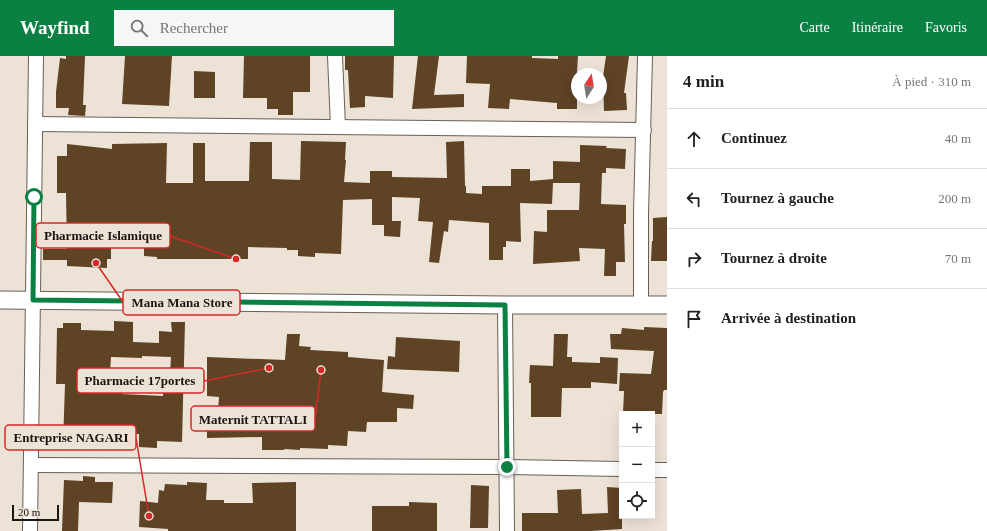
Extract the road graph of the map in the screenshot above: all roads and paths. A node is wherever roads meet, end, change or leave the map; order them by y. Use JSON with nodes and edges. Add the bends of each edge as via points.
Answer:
{"nodes":[{"id":1,"x":36,"y":56,"type":"edge"},
{"id":2,"x":335,"y":56,"type":"edge"},
{"id":3,"x":645,"y":56,"type":"edge"},
{"id":4,"x":35,"y":124,"type":"junction"},
{"id":5,"x":338,"y":127,"type":"junction"},
{"id":6,"x":644,"y":130,"type":"junction"},
{"id":7,"x":0,"y":300,"type":"edge"},
{"id":8,"x":33,"y":300,"type":"junction"},
{"id":9,"x":505,"y":305,"type":"junction"},
{"id":10,"x":641,"y":305,"type":"junction"},
{"id":11,"x":667,"y":305,"type":"edge"},
{"id":12,"x":31,"y":465,"type":"junction"},
{"id":13,"x":507,"y":467,"type":"junction"},
{"id":14,"x":619,"y":470,"type":"edge"},
{"id":15,"x":655,"y":470,"type":"edge"},
{"id":16,"x":667,"y":470,"type":"edge"},
{"id":17,"x":30,"y":531,"type":"edge"},
{"id":18,"x":507,"y":531,"type":"edge"}],
"edges":[{"from":1,"to":4,"type":"street"},
{"from":2,"to":5,"type":"street"},
{"from":3,"to":6,"type":"street"},
{"from":4,"to":5,"type":"street"},
{"from":4,"to":8,"type":"street"},
{"from":5,"to":6,"type":"street"},
{"from":6,"to":10,"type":"street"},
{"from":7,"to":8,"type":"street"},
{"from":8,"to":9,"type":"street"},
{"from":8,"to":12,"type":"street"},
{"from":9,"to":10,"type":"street"},
{"from":9,"to":13,"type":"street"},
{"from":10,"to":11,"type":"street"},
{"from":12,"to":13,"type":"street"},
{"from":12,"to":17,"type":"street"},
{"from":13,"to":14,"type":"street"},
{"from":13,"to":18,"type":"street"},
{"from":15,"to":16,"type":"street"}]}
